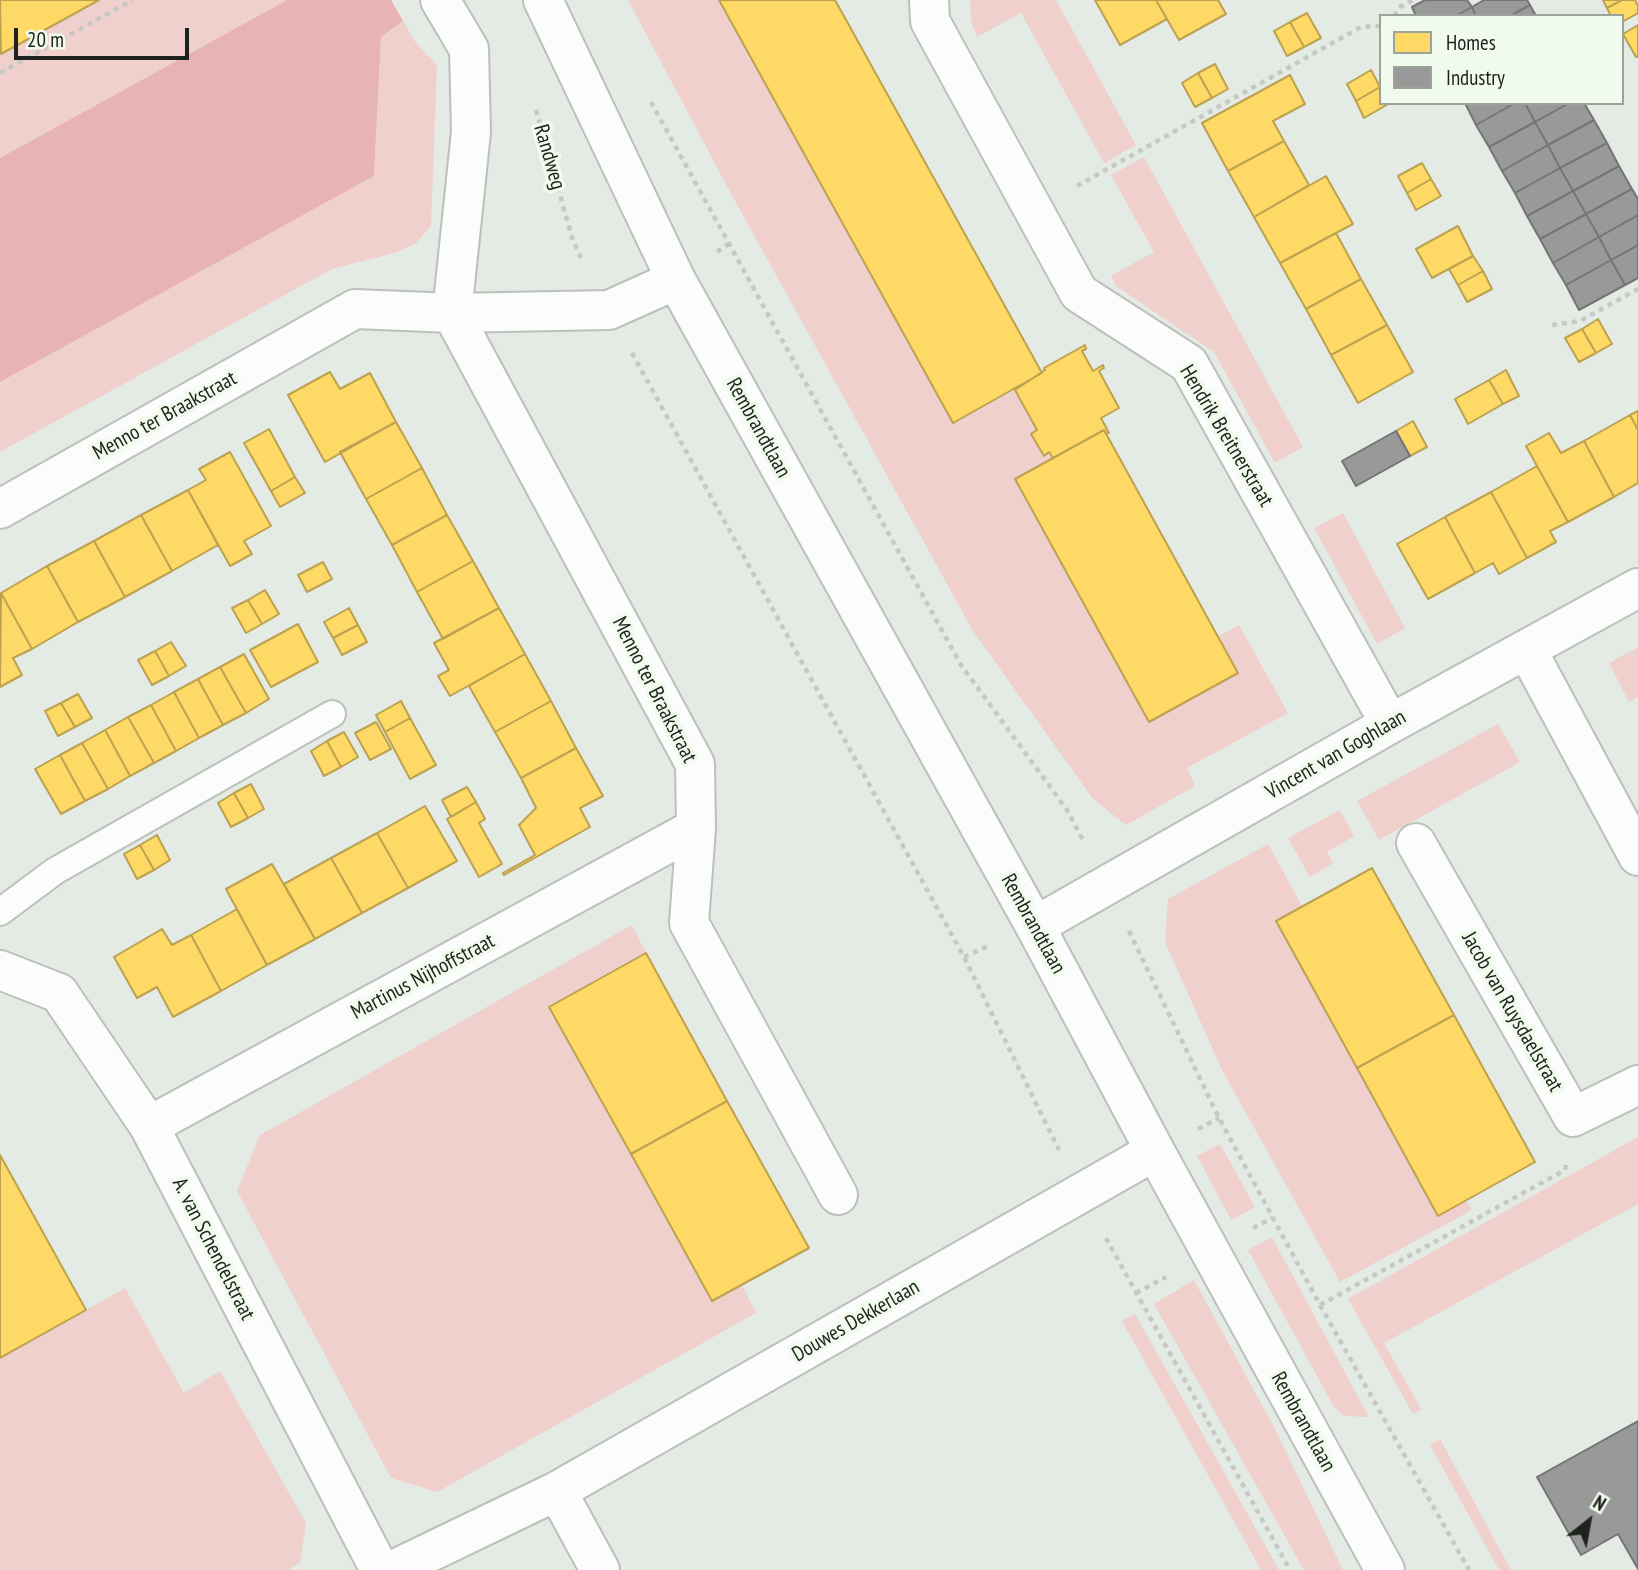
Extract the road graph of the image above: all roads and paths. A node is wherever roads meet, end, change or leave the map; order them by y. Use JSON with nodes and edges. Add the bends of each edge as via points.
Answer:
{"nodes":[{"id":1,"x":133,"y":0,"type":"edge"},
{"id":2,"x":543,"y":0,"type":"edge"},
{"id":3,"x":929,"y":0,"type":"edge"},
{"id":4,"x":1413,"y":0,"type":"edge"},
{"id":5,"x":445,"y":7,"type":"edge"},
{"id":6,"x":1395,"y":14,"type":"edge"},
{"id":7,"x":1379,"y":26,"type":"edge"},
{"id":8,"x":0,"y":73,"type":"edge"},
{"id":9,"x":648,"y":97,"type":"dead end"},
{"id":10,"x":533,"y":102,"type":"dead end"},
{"id":11,"x":1034,"y":210,"type":"junction"},
{"id":12,"x":730,"y":243,"type":"dead end"},
{"id":13,"x":676,"y":280,"type":"junction"},
{"id":14,"x":1638,"y":289,"type":"edge"},
{"id":15,"x":609,"y":310,"type":"junction"},
{"id":16,"x":452,"y":313,"type":"junction"},
{"id":17,"x":1552,"y":325,"type":"dead end"},
{"id":18,"x":0,"y":509,"type":"edge"},
{"id":19,"x":1638,"y":587,"type":"edge"},
{"id":20,"x":1527,"y":650,"type":"junction"},
{"id":21,"x":332,"y":714,"type":"dead end"},
{"id":22,"x":1390,"y":724,"type":"junction"},
{"id":23,"x":696,"y":828,"type":"junction"},
{"id":24,"x":1416,"y":843,"type":"dead end"},
{"id":25,"x":1638,"y":856,"type":"edge"},
{"id":26,"x":0,"y":912,"type":"edge"},
{"id":27,"x":1035,"y":926,"type":"junction"},
{"id":28,"x":0,"y":970,"type":"edge"},
{"id":29,"x":1638,"y":1085,"type":"edge"},
{"id":30,"x":1573,"y":1118,"type":"junction"},
{"id":31,"x":149,"y":1126,"type":"junction"},
{"id":32,"x":1155,"y":1151,"type":"junction"},
{"id":33,"x":1080,"y":1193,"type":"junction"},
{"id":34,"x":838,"y":1195,"type":"dead end"},
{"id":35,"x":1320,"y":1305,"type":"dead end"},
{"id":36,"x":557,"y":1491,"type":"junction"},
{"id":37,"x":380,"y":1570,"type":"edge"},
{"id":38,"x":393,"y":1570,"type":"edge"},
{"id":39,"x":600,"y":1570,"type":"edge"},
{"id":40,"x":1290,"y":1570,"type":"edge"},
{"id":41,"x":1385,"y":1570,"type":"edge"}],
"edges":[{"from":1,"to":8,"type":"path"},
{"from":2,"to":13,"type":"street"},
{"from":3,"to":11,"type":"street","name":"Hendrik Breitnerstraat","via":[[930,21]]},
{"from":4,"to":6,"type":"path"},
{"from":5,"to":16,"type":"street","via":[[469,49],[471,132]]},
{"from":7,"to":11,"type":"path","via":[[1361,27]]},
{"from":9,"to":12,"type":"path"},
{"from":10,"to":15,"type":"path","name":"Randweg","via":[[573,241]]},
{"from":11,"to":22,"type":"street","name":"Hendrik Breitnerstraat","via":[[1079,293],[1189,363]]},
{"from":13,"to":15,"type":"street","name":"Menno ter Braakstraat"},
{"from":13,"to":27,"type":"street","name":"Rembrandtlaan"},
{"from":14,"to":17,"type":"path","via":[[1580,321]]},
{"from":15,"to":16,"type":"street","name":"Menno ter Braakstraat"},
{"from":15,"to":33,"type":"path","via":[[964,957]]},
{"from":16,"to":18,"type":"street","name":"Menno ter Braakstraat","via":[[355,309]]},
{"from":16,"to":23,"type":"street","name":"Menno ter Braakstraat","via":[[695,764]]},
{"from":19,"to":20,"type":"street","name":"Vincent van Goghlaan"},
{"from":20,"to":22,"type":"street","name":"Vincent van Goghlaan"},
{"from":20,"to":25,"type":"street"},
{"from":21,"to":26,"type":"lane","via":[[55,871]]},
{"from":22,"to":27,"type":"street","name":"Vincent van Goghlaan"},
{"from":23,"to":31,"type":"street","name":"Martinus Nijhoffstraat"},
{"from":23,"to":34,"type":"street","name":"Menno ter Braakstraat","via":[[688,923]]},
{"from":24,"to":30,"type":"street","name":"Jacob van Ruysdaelstraat"},
{"from":27,"to":32,"type":"street","name":"Rembrandtlaan"},
{"from":28,"to":31,"type":"street","name":"A. van Schendelstraat","via":[[59,993]]},
{"from":29,"to":30,"type":"street"},
{"from":30,"to":35,"type":"path","via":[[1565,1170]]},
{"from":31,"to":37,"type":"street","name":"A. van Schendelstraat"},
{"from":32,"to":33,"type":"street","name":"Douwes Dekkerlaan"},
{"from":32,"to":41,"type":"street","name":"Rembrandtlaan"},
{"from":33,"to":36,"type":"street","name":"Douwes Dekkerlaan"},
{"from":33,"to":40,"type":"path"},
{"from":36,"to":38,"type":"street","name":"Douwes Dekkerlaan"},
{"from":36,"to":39,"type":"street"}]}
